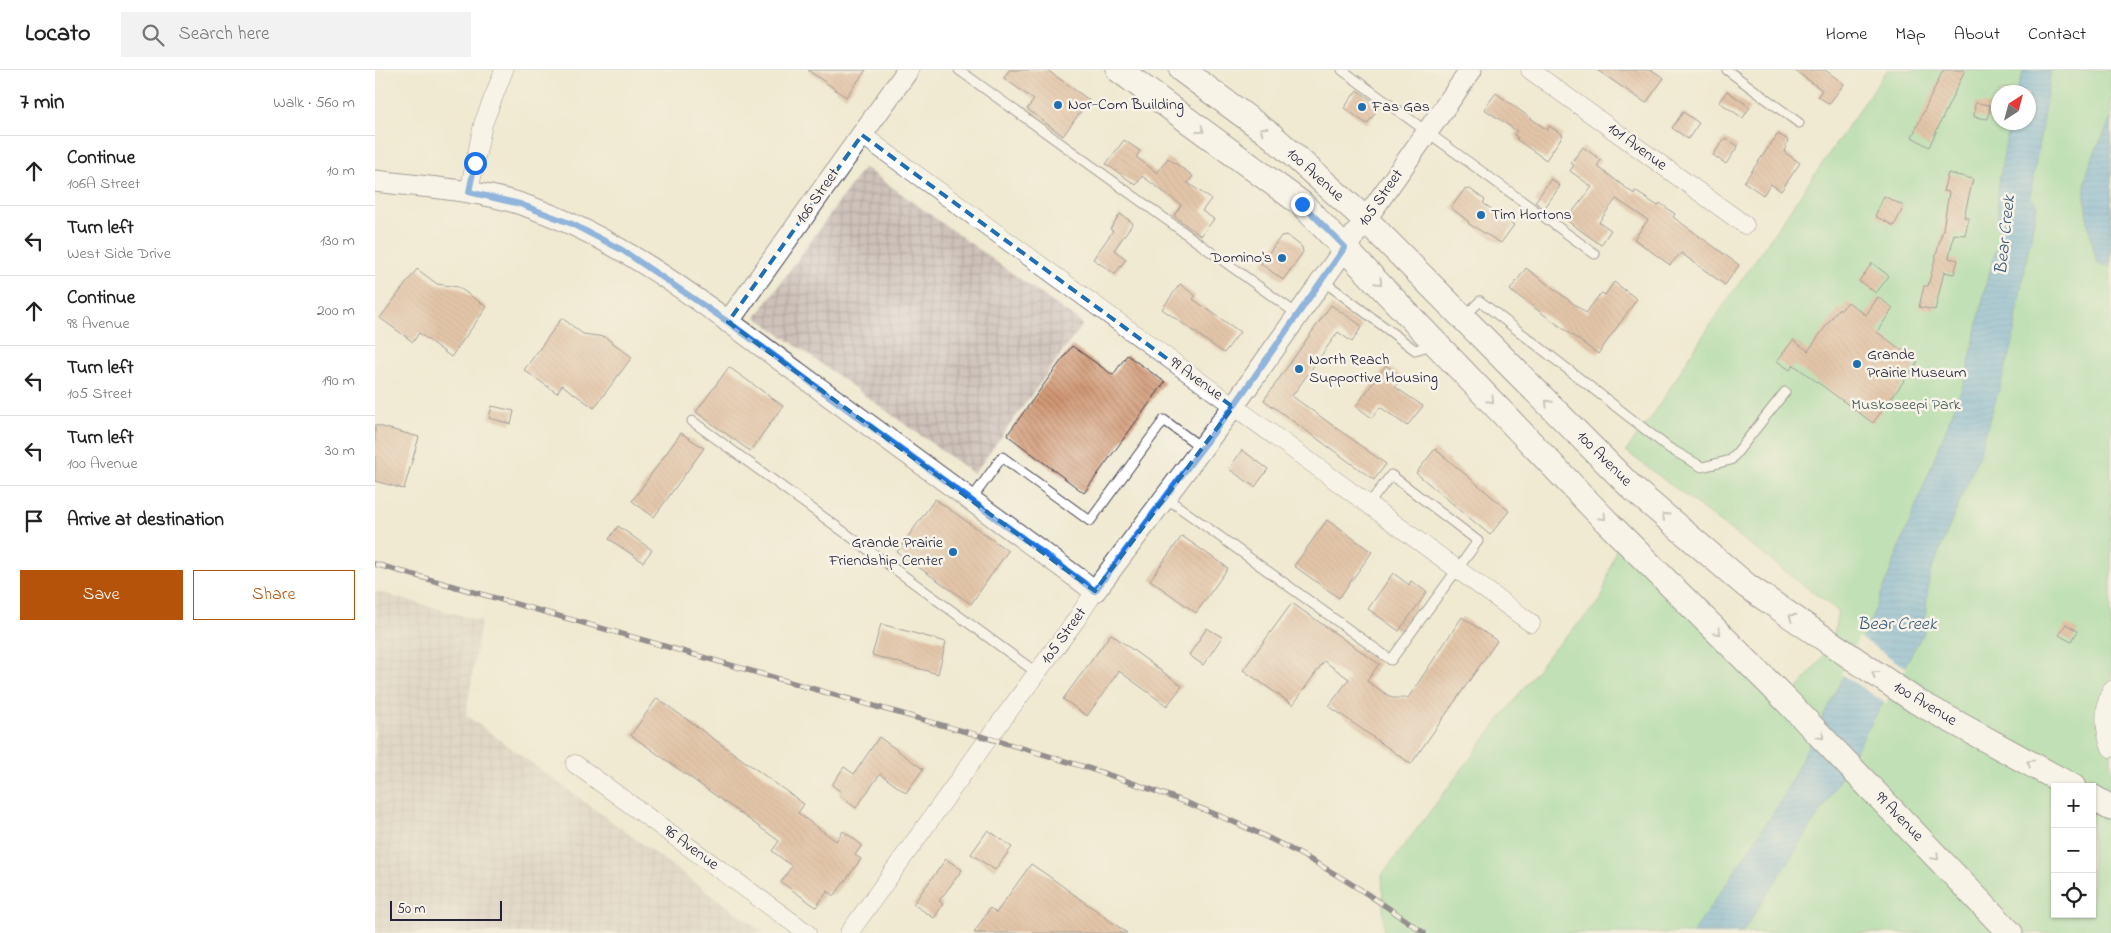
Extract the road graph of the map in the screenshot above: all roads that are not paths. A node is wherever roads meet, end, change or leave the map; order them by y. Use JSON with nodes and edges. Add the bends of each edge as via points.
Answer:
{"nodes":[{"id":1,"x":505,"y":70,"type":"edge"},
{"id":2,"x":908,"y":70,"type":"edge"},
{"id":3,"x":959,"y":70,"type":"edge"},
{"id":4,"x":1119,"y":70,"type":"edge"},
{"id":5,"x":1182,"y":70,"type":"edge"},
{"id":6,"x":1342,"y":70,"type":"edge"},
{"id":7,"x":1471,"y":70,"type":"edge"},
{"id":8,"x":1530,"y":70,"type":"edge"},
{"id":9,"x":1727,"y":70,"type":"edge"},
{"id":10,"x":1799,"y":123,"type":"dead end"},
{"id":11,"x":1427,"y":132,"type":"junction"},
{"id":12,"x":862,"y":135,"type":"junction"},
{"id":13,"x":375,"y":181,"type":"edge"},
{"id":14,"x":469,"y":192,"type":"junction"},
{"id":15,"x":1366,"y":220,"type":"junction"},
{"id":16,"x":1745,"y":225,"type":"dead end"},
{"id":17,"x":1345,"y":247,"type":"junction"},
{"id":18,"x":1595,"y":254,"type":"dead end"},
{"id":19,"x":1322,"y":280,"type":"junction"},
{"id":20,"x":1298,"y":314,"type":"junction"},
{"id":21,"x":1463,"y":318,"type":"junction"},
{"id":22,"x":728,"y":322,"type":"junction"},
{"id":23,"x":1437,"y":343,"type":"junction"},
{"id":24,"x":1785,"y":392,"type":"dead end"},
{"id":25,"x":1233,"y":407,"type":"junction"},
{"id":26,"x":692,"y":421,"type":"dead end"},
{"id":27,"x":1202,"y":448,"type":"junction"},
{"id":28,"x":1165,"y":497,"type":"junction"},
{"id":29,"x":971,"y":500,"type":"junction"},
{"id":30,"x":1368,"y":505,"type":"junction"},
{"id":31,"x":1457,"y":569,"type":"junction"},
{"id":32,"x":1095,"y":591,"type":"junction"},
{"id":33,"x":1531,"y":623,"type":"dead end"},
{"id":34,"x":1037,"y":673,"type":"junction"},
{"id":35,"x":2111,"y":690,"type":"edge"},
{"id":36,"x":1787,"y":701,"type":"joint"},
{"id":37,"x":2111,"y":748,"type":"edge"},
{"id":38,"x":575,"y":764,"type":"dead end"},
{"id":39,"x":2066,"y":783,"type":"edge"},
{"id":40,"x":2096,"y":799,"type":"edge"},
{"id":41,"x":2111,"y":808,"type":"edge"},
{"id":42,"x":807,"y":933,"type":"edge"},
{"id":43,"x":849,"y":933,"type":"edge"},
{"id":44,"x":2010,"y":933,"type":"edge"}],
"edges":[{"from":1,"to":14,"type":"street","via":[[483,124]]},
{"from":2,"to":12,"type":"street","name":"106 Street"},
{"from":3,"to":20,"type":"lane"},
{"from":4,"to":17,"type":"main road","name":"100 Avenue","one_way":true,"via":[[1302,204]]},
{"from":15,"to":5,"type":"main road","name":"100 Avenue","one_way":true,"via":[[1272,136]]},
{"from":6,"to":11,"type":"lane"},
{"from":7,"to":11,"type":"street","name":"105 Street"},
{"from":8,"to":16,"type":"street","name":"101 Avenue"},
{"from":9,"to":10,"type":"lane"},
{"from":11,"to":15,"type":"street","name":"105 Street"},
{"from":11,"to":18,"type":"lane"},
{"from":12,"to":22,"type":"street","name":"106 Street"},
{"from":12,"to":25,"type":"street","name":"99 Avenue"},
{"from":13,"to":14,"type":"street"},
{"from":14,"to":22,"type":"street","via":[[520,204],[572,224],[622,250]]},
{"from":15,"to":17,"type":"street","name":"105 Street"},
{"from":15,"to":21,"type":"main road","name":"100 Avenue"},
{"from":17,"to":19,"type":"street","name":"105 Street"},
{"from":17,"to":23,"type":"main road","name":"100 Avenue","one_way":true},
{"from":19,"to":20,"type":"street","name":"105 Street"},
{"from":19,"to":23,"type":"lane","via":[[1415,350]]},
{"from":20,"to":25,"type":"street","name":"105 Street"},
{"from":21,"to":24,"type":"lane","via":[[1480,301],[1669,448],[1702,467],[1731,460]]},
{"from":39,"to":21,"type":"main road","name":"100 Avenue","one_way":true,"via":[[1916,701],[1747,586],[1632,488]]},
{"from":22,"to":29,"type":"street"},
{"from":23,"to":36,"type":"main road","name":"100 Avenue","one_way":true,"via":[[1606,521]]},
{"from":25,"to":27,"type":"street","name":"105 Street"},
{"from":25,"to":30,"type":"street","name":"99 Avenue"},
{"from":26,"to":34,"type":"lane"},
{"from":27,"to":28,"type":"street","name":"105 Street"},
{"from":27,"to":29,"type":"lane","via":[[1164,420],[1091,521],[1003,457]]},
{"from":28,"to":31,"type":"lane","via":[[1391,660]]},
{"from":28,"to":32,"type":"street","name":"105 Street"},
{"from":29,"to":32,"type":"street"},
{"from":30,"to":31,"type":"street","name":"99 Avenue"},
{"from":30,"to":31,"type":"lane","via":[[1391,475],[1478,540]]},
{"from":31,"to":33,"type":"street","name":"99 Avenue"},
{"from":32,"to":34,"type":"street","name":"105 Street"},
{"from":34,"to":43,"type":"street","name":"105 Street"},
{"from":35,"to":37,"type":"street","via":[[2107,700],[2105,731]]},
{"from":36,"to":44,"type":"main road","name":"99 Avenue","one_way":true},
{"from":38,"to":42,"type":"street","name":"96 Avenue"},
{"from":40,"to":41,"type":"main road"}]}
